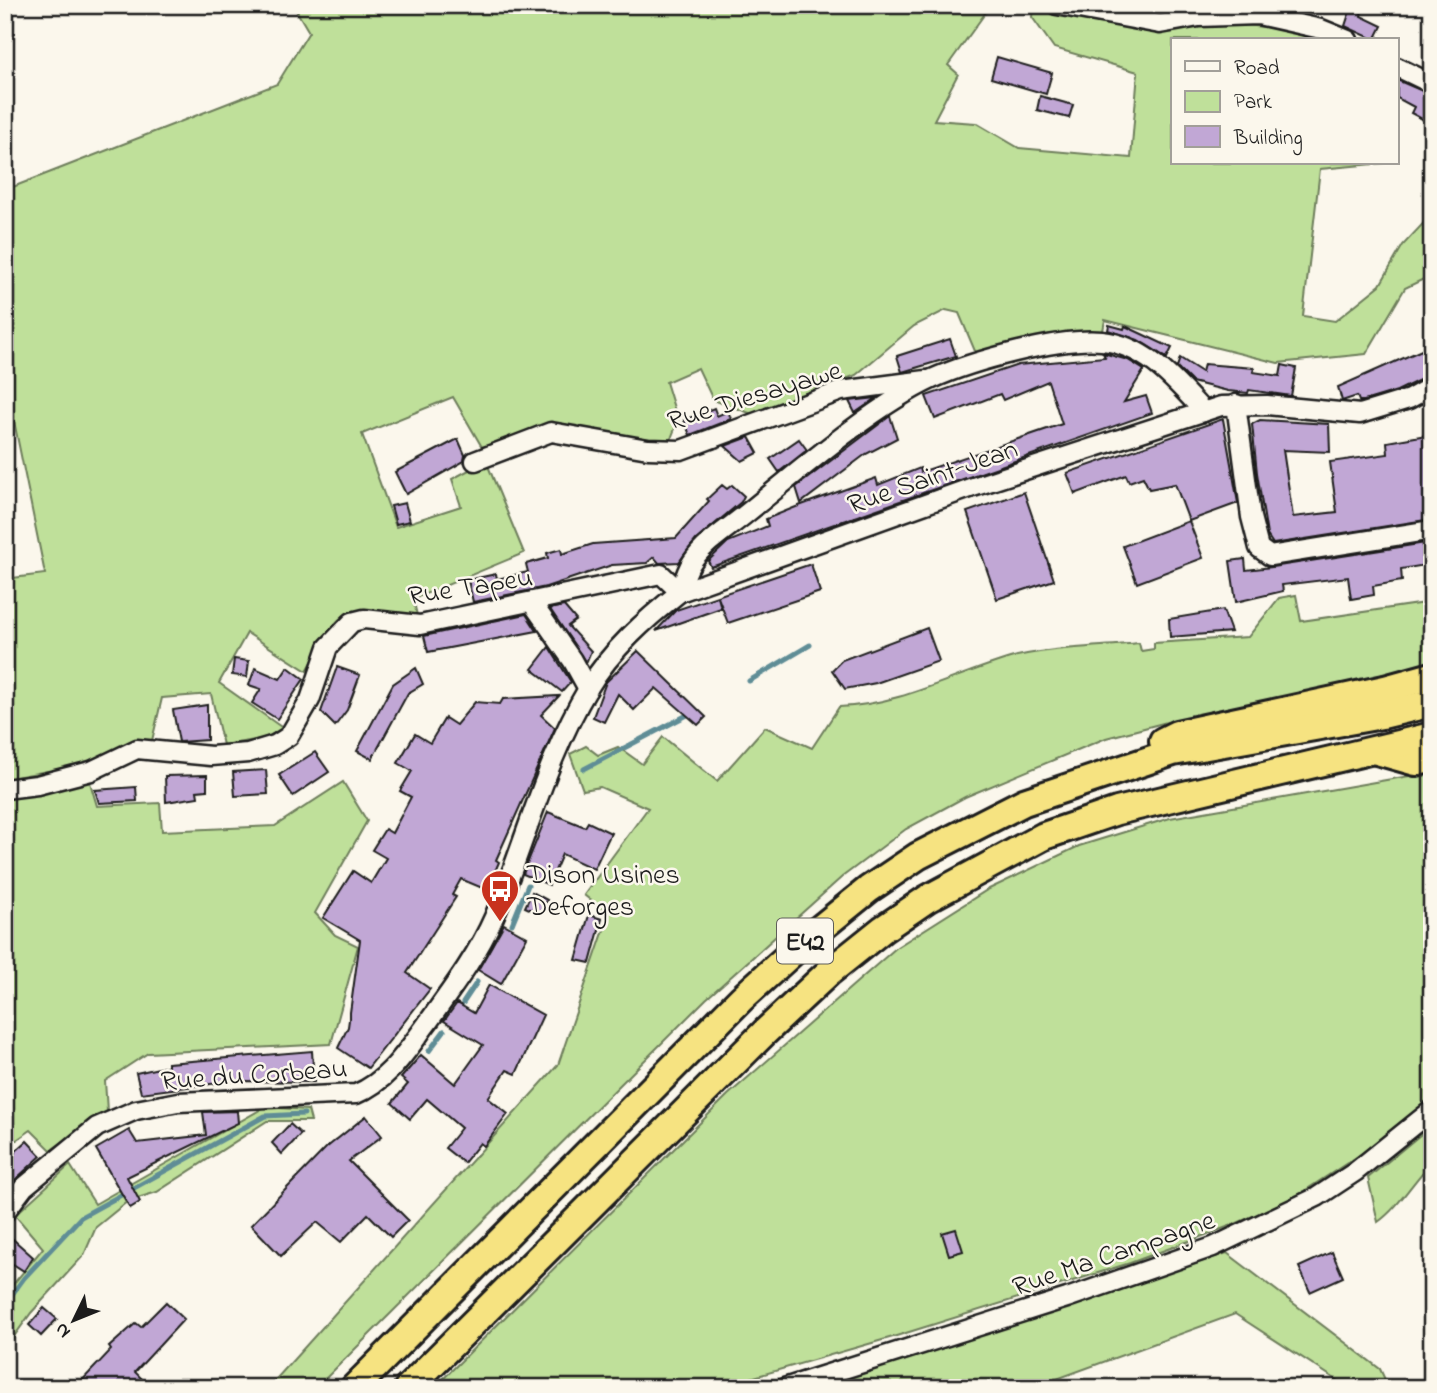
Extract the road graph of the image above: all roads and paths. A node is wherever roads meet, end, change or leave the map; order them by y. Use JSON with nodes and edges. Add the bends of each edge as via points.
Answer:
{"nodes":[{"id":1,"x":1056,"y":5,"type":"edge"},
{"id":2,"x":1343,"y":38,"type":"edge"},
{"id":3,"x":1398,"y":67,"type":"edge"},
{"id":4,"x":1432,"y":84,"type":"edge"},
{"id":5,"x":930,"y":380,"type":"junction"},
{"id":6,"x":1432,"y":386,"type":"edge"},
{"id":7,"x":1236,"y":404,"type":"junction"},
{"id":8,"x":1203,"y":412,"type":"junction"},
{"id":9,"x":475,"y":461,"type":"dead end"},
{"id":10,"x":1432,"y":530,"type":"edge"},
{"id":11,"x":680,"y":592,"type":"junction"},
{"id":12,"x":532,"y":603,"type":"junction"},
{"id":13,"x":1432,"y":676,"type":"edge"},
{"id":14,"x":588,"y":689,"type":"junction"},
{"id":15,"x":1432,"y":703,"type":"edge"},
{"id":16,"x":1432,"y":736,"type":"edge"},
{"id":17,"x":1377,"y":751,"type":"junction"},
{"id":18,"x":1432,"y":759,"type":"edge"},
{"id":19,"x":1090,"y":778,"type":"junction"},
{"id":20,"x":5,"y":789,"type":"edge"},
{"id":21,"x":1432,"y":1110,"type":"edge"},
{"id":22,"x":5,"y":1212,"type":"edge"},
{"id":23,"x":355,"y":1388,"type":"edge"},
{"id":24,"x":408,"y":1388,"type":"edge"},
{"id":25,"x":784,"y":1388,"type":"edge"}],
"edges":[{"from":1,"to":2,"type":"street","via":[[1160,24],[1258,15]]},
{"from":3,"to":4,"type":"street"},
{"from":5,"to":8,"type":"street","name":"Rue Diesayawe","via":[[971,363],[1068,343],[1102,341],[1131,348],[1169,374]]},
{"from":5,"to":9,"type":"street","name":"Rue Diesayawe","via":[[841,391],[681,450],[648,449],[551,432]]},
{"from":5,"to":11,"type":"street","name":"Rue Diesayawe","via":[[836,443],[711,542],[692,562]]},
{"from":6,"to":7,"type":"street","name":"Rue Saint-Jean","via":[[1409,399],[1360,414]]},
{"from":7,"to":8,"type":"street","name":"Rue Saint-Jean"},
{"from":7,"to":10,"type":"street","via":[[1259,548],[1270,555]]},
{"from":8,"to":11,"type":"street","name":"Rue Saint-Jean","via":[[973,487]]},
{"from":11,"to":12,"type":"street","name":"Rue Tapeu","via":[[661,574]]},
{"from":11,"to":14,"type":"street","name":"Rue du Corbeau","via":[[613,653]]},
{"from":12,"to":14,"type":"street"},
{"from":12,"to":20,"type":"street","name":"Rue Tapeu","via":[[420,625],[364,619],[352,622],[338,632],[328,648],[310,700],[289,736],[275,746],[211,756],[137,749],[91,771]]},
{"from":13,"to":19,"type":"highway","via":[[1177,734]]},
{"from":14,"to":22,"type":"street","name":"Rue du Corbeau","via":[[538,799],[493,919],[470,961],[400,1061],[373,1087],[356,1094],[178,1102],[135,1110],[97,1127],[24,1186]]},
{"from":15,"to":19,"type":"highway","number":"E42","via":[[1173,752]]},
{"from":16,"to":17,"type":"highway","number":"E42"},
{"from":17,"to":18,"type":"highway","via":[[1416,762]]},
{"from":17,"to":24,"type":"highway","number":"E42","via":[[1117,811],[1044,836],[927,899],[874,936],[774,1024]]},
{"from":19,"to":23,"type":"highway","number":"E42","via":[[1024,802],[918,856],[806,940],[722,1017]]},
{"from":21,"to":25,"type":"street","name":"Rue Ma Campagne","via":[[1317,1197],[1213,1247]]}]}
